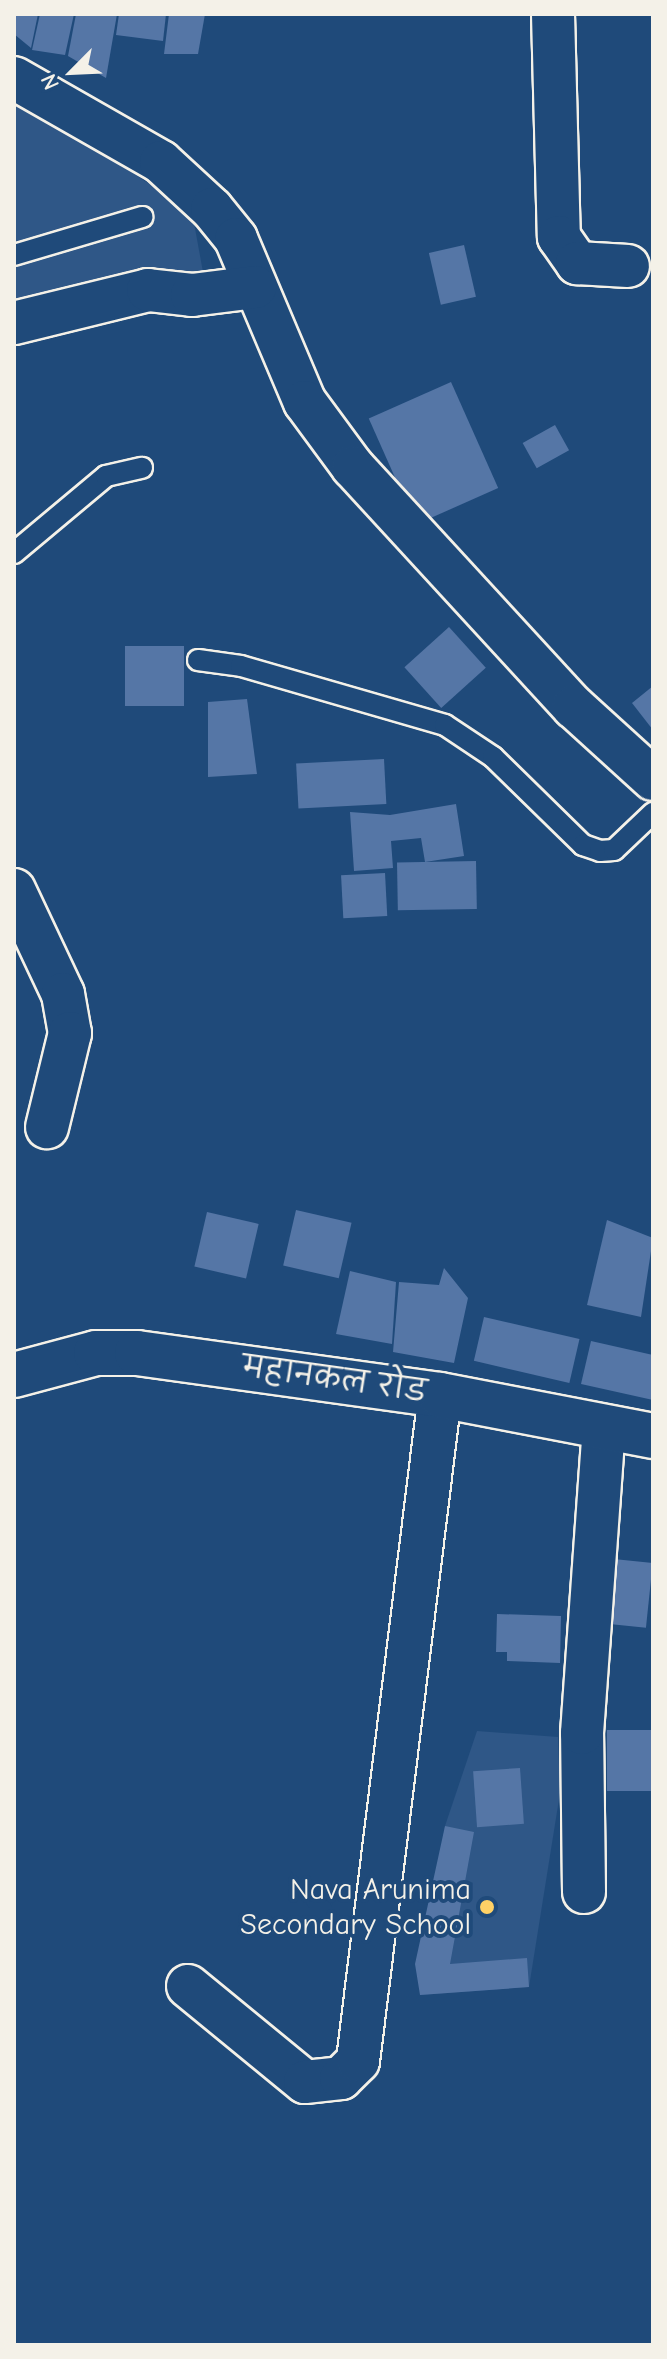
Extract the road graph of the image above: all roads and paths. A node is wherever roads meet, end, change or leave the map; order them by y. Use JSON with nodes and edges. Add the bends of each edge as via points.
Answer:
{"nodes":[{"id":1,"x":553,"y":14,"type":"edge"},
{"id":2,"x":14,"y":78,"type":"edge"},
{"id":3,"x":142,"y":217,"type":"dead end"},
{"id":4,"x":14,"y":255,"type":"edge"},
{"id":5,"x":628,"y":266,"type":"dead end"},
{"id":6,"x":255,"y":287,"type":"junction"},
{"id":7,"x":14,"y":323,"type":"edge"},
{"id":8,"x":142,"y":468,"type":"dead end"},
{"id":9,"x":14,"y":553,"type":"edge"},
{"id":10,"x":198,"y":660,"type":"dead end"},
{"id":11,"x":653,"y":779,"type":"edge"},
{"id":12,"x":653,"y":813,"type":"edge"},
{"id":13,"x":14,"y":890,"type":"edge"},
{"id":14,"x":47,"y":1127,"type":"dead end"},
{"id":15,"x":14,"y":1375,"type":"edge"},
{"id":16,"x":440,"y":1395,"type":"junction"},
{"id":17,"x":604,"y":1427,"type":"junction"},
{"id":18,"x":653,"y":1436,"type":"edge"},
{"id":19,"x":584,"y":1892,"type":"dead end"},
{"id":20,"x":188,"y":1986,"type":"dead end"}],
"edges":[{"from":1,"to":5,"type":"street","via":[[559,237],[577,263]]},
{"from":2,"to":6,"type":"street","via":[[161,162],[236,239]]},
{"from":3,"to":4,"type":"lane"},
{"from":6,"to":7,"type":"street","via":[[192,295],[148,290]]},
{"from":6,"to":11,"type":"street","via":[[305,402],[353,467],[574,707]]},
{"from":8,"to":9,"type":"lane","via":[[106,476]]},
{"from":10,"to":12,"type":"lane","via":[[256,669],[445,725],[493,757],[583,845],[600,851],[614,850]]},
{"from":13,"to":14,"type":"street","via":[[63,994],[70,1033]]},
{"from":15,"to":16,"type":"main road","name":"महानकल रोड","via":[[96,1353],[137,1353]]},
{"from":16,"to":17,"type":"main road","name":"महानकल रोड"},
{"from":16,"to":20,"type":"street","via":[[358,2061],[341,2078],[305,2082]]},
{"from":17,"to":18,"type":"main road","name":"महानकल रोड"},
{"from":17,"to":19,"type":"street","via":[[582,1733]]}]}
